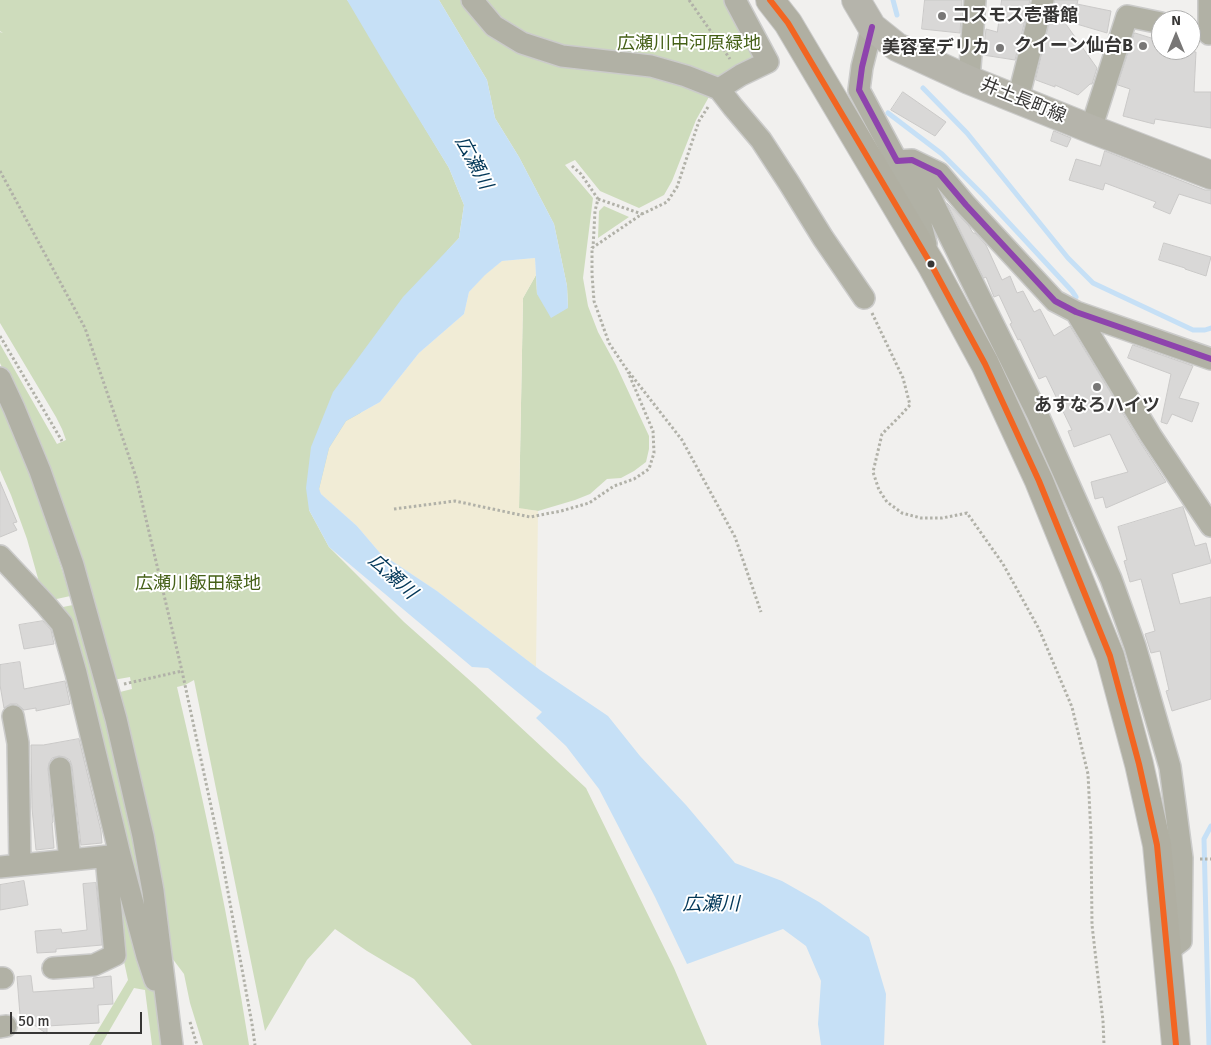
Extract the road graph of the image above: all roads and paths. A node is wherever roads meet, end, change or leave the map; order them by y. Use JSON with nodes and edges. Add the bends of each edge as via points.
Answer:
{"nodes":[{"id":1,"x":472,"y":0,"type":"edge"},
{"id":2,"x":689,"y":0,"type":"edge"},
{"id":3,"x":735,"y":0,"type":"edge"},
{"id":4,"x":770,"y":0,"type":"edge"},
{"id":5,"x":856,"y":0,"type":"edge"},
{"id":6,"x":975,"y":0,"type":"edge"},
{"id":7,"x":1043,"y":0,"type":"edge"},
{"id":8,"x":1209,"y":0,"type":"edge"},
{"id":9,"x":1151,"y":21,"type":"edge"},
{"id":10,"x":872,"y":27,"type":"junction"},
{"id":11,"x":1204,"y":33,"type":"edge"},
{"id":12,"x":741,"y":75,"type":"junction"},
{"id":13,"x":969,"y":80,"type":"junction"},
{"id":14,"x":720,"y":89,"type":"junction"},
{"id":15,"x":1018,"y":99,"type":"junction"},
{"id":16,"x":1091,"y":129,"type":"junction"},
{"id":17,"x":905,"y":161,"type":"junction"},
{"id":18,"x":572,"y":166,"type":"dead end"},
{"id":19,"x":0,"y":171,"type":"edge"},
{"id":20,"x":1211,"y":175,"type":"edge"},
{"id":21,"x":598,"y":198,"type":"junction"},
{"id":22,"x":642,"y":214,"type":"junction"},
{"id":23,"x":592,"y":248,"type":"junction"},
{"id":24,"x":932,"y":266,"type":"junction"},
{"id":25,"x":864,"y":298,"type":"joint"},
{"id":26,"x":1076,"y":312,"type":"junction"},
{"id":27,"x":0,"y":336,"type":"edge"},
{"id":28,"x":1211,"y":358,"type":"edge"},
{"id":29,"x":625,"y":367,"type":"junction"},
{"id":30,"x":0,"y":378,"type":"edge"},
{"id":31,"x":62,"y":442,"type":"dead end"},
{"id":32,"x":394,"y":509,"type":"dead end"},
{"id":33,"x":1211,"y":526,"type":"edge"},
{"id":34,"x":0,"y":556,"type":"edge"},
{"id":35,"x":761,"y":612,"type":"dead end"},
{"id":36,"x":182,"y":672,"type":"junction"},
{"id":37,"x":131,"y":682,"type":"dead end"},
{"id":38,"x":13,"y":716,"type":"dead end"},
{"id":39,"x":60,"y":768,"type":"dead end"},
{"id":40,"x":113,"y":856,"type":"junction"},
{"id":41,"x":1198,"y":859,"type":"dead end"},
{"id":42,"x":1210,"y":859,"type":"edge"},
{"id":43,"x":70,"y":860,"type":"junction"},
{"id":44,"x":10,"y":866,"type":"edge"},
{"id":45,"x":1168,"y":951,"type":"junction"},
{"id":46,"x":53,"y":968,"type":"dead end"},
{"id":47,"x":164,"y":982,"type":"junction"},
{"id":48,"x":172,"y":1045,"type":"edge"},
{"id":49,"x":254,"y":1045,"type":"edge"},
{"id":50,"x":1104,"y":1045,"type":"edge"},
{"id":51,"x":1176,"y":1045,"type":"edge"}],
"edges":[{"from":1,"to":14,"type":"street","via":[[494,26],[522,43],[562,56],[651,66]]},
{"from":2,"to":12,"type":"path"},
{"from":3,"to":12,"type":"street","via":[[768,62]]},
{"from":4,"to":24,"type":"street","via":[[788,23]]},
{"from":5,"to":10,"type":"main road","name":"井土長町線"},
{"from":6,"to":13,"type":"street"},
{"from":7,"to":15,"type":"street"},
{"from":8,"to":11,"type":"street"},
{"from":9,"to":16,"type":"street","via":[[1127,16]]},
{"from":10,"to":13,"type":"main road","name":"井土長町線","via":[[896,47]]},
{"from":10,"to":17,"type":"street","via":[[859,90]]},
{"from":12,"to":14,"type":"street"},
{"from":13,"to":15,"type":"main road","name":"井土長町線"},
{"from":14,"to":22,"type":"path","via":[[699,121],[677,187],[667,202]]},
{"from":14,"to":25,"type":"street","via":[[760,140]]},
{"from":15,"to":16,"type":"main road","name":"井土長町線"},
{"from":16,"to":20,"type":"main road","name":"井土長町線"},
{"from":17,"to":24,"type":"street"},
{"from":17,"to":26,"type":"street","via":[[939,173],[1055,301]]},
{"from":17,"to":45,"type":"street","via":[[1037,413],[1111,579],[1135,646],[1170,767],[1182,858],[1181,941]]},
{"from":18,"to":21,"type":"path"},
{"from":19,"to":36,"type":"path","via":[[85,328],[136,477]]},
{"from":21,"to":22,"type":"path"},
{"from":21,"to":23,"type":"path"},
{"from":22,"to":23,"type":"path"},
{"from":23,"to":29,"type":"path","via":[[594,301],[609,343]]},
{"from":24,"to":45,"type":"street","via":[[985,364],[1039,480],[1110,656],[1140,764],[1157,845]]},
{"from":25,"to":50,"type":"path","via":[[903,378],[910,405],[882,434],[873,472],[879,490],[887,502],[902,513],[921,518],[942,518],[966,513],[1003,564],[1034,621],[1072,707],[1088,774],[1092,925]]},
{"from":26,"to":28,"type":"street"},
{"from":26,"to":33,"type":"street","via":[[1151,436]]},
{"from":27,"to":31,"type":"path"},
{"from":29,"to":32,"type":"path","via":[[653,431],[654,453],[649,469],[634,479],[614,486],[589,503],[530,517],[455,501]]},
{"from":29,"to":35,"type":"path","via":[[682,440],[734,537]]},
{"from":30,"to":47,"type":"street","via":[[40,471],[73,564],[108,687],[143,836]]},
{"from":34,"to":40,"type":"street","via":[[62,624],[78,682]]},
{"from":36,"to":37,"type":"path"},
{"from":36,"to":49,"type":"path","via":[[220,848]]},
{"from":38,"to":44,"type":"street","via":[[18,744]]},
{"from":39,"to":43,"type":"street"},
{"from":40,"to":43,"type":"street"},
{"from":40,"to":46,"type":"street","via":[[115,955],[94,965]]},
{"from":40,"to":47,"type":"street","via":[[155,979]]},
{"from":41,"to":42,"type":"path"},
{"from":43,"to":44,"type":"street"},
{"from":45,"to":51,"type":"street"},
{"from":47,"to":48,"type":"street"}]}
